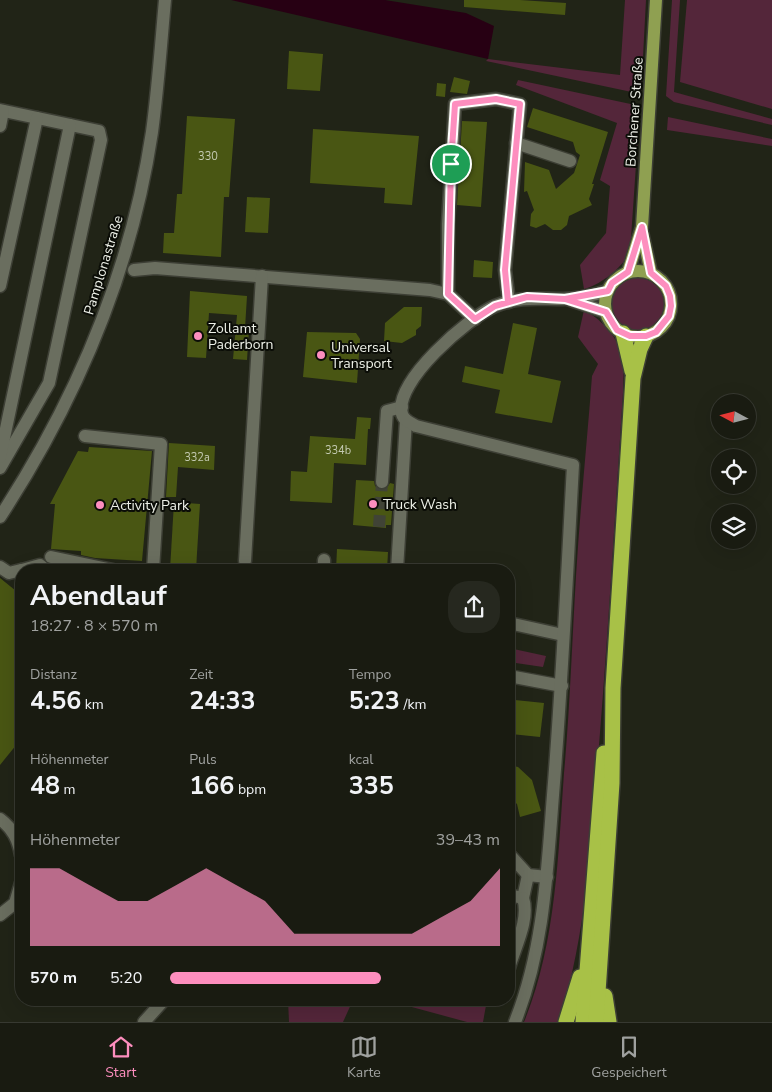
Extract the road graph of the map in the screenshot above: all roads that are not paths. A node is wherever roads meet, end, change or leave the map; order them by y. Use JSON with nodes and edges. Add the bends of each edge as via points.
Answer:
{"nodes":[{"id":1,"x":165,"y":0,"type":"edge"},
{"id":2,"x":656,"y":0,"type":"edge"},
{"id":3,"x":2,"y":111,"type":"edge"},
{"id":4,"x":37,"y":118,"type":"junction"},
{"id":5,"x":70,"y":125,"type":"junction"},
{"id":6,"x":0,"y":126,"type":"edge"},
{"id":7,"x":516,"y":143,"type":"junction"},
{"id":8,"x":570,"y":161,"type":"dead end"},
{"id":9,"x":642,"y":227,"type":"junction"},
{"id":10,"x":134,"y":270,"type":"dead end"},
{"id":11,"x":628,"y":272,"type":"junction"},
{"id":12,"x":651,"y":273,"type":"junction"},
{"id":13,"x":262,"y":276,"type":"junction"},
{"id":14,"x":0,"y":286,"type":"edge"},
{"id":15,"x":608,"y":291,"type":"junction"},
{"id":16,"x":448,"y":294,"type":"junction"},
{"id":17,"x":565,"y":299,"type":"junction"},
{"id":18,"x":508,"y":302,"type":"junction"},
{"id":19,"x":606,"y":312,"type":"junction"},
{"id":20,"x":475,"y":319,"type":"junction"},
{"id":21,"x":623,"y":333,"type":"junction"},
{"id":22,"x":646,"y":336,"type":"junction"},
{"id":23,"x":633,"y":378,"type":"junction"},
{"id":24,"x":402,"y":406,"type":"junction"},
{"id":25,"x":406,"y":420,"type":"junction"},
{"id":26,"x":85,"y":436,"type":"dead end"},
{"id":27,"x":0,"y":456,"type":"edge"},
{"id":28,"x":0,"y":468,"type":"edge"},
{"id":29,"x":382,"y":482,"type":"tunnel mouth"},
{"id":30,"x":0,"y":517,"type":"edge"},
{"id":31,"x":51,"y":557,"type":"dead end"},
{"id":32,"x":245,"y":561,"type":"dead end"},
{"id":33,"x":84,"y":564,"type":"edge"},
{"id":34,"x":154,"y":564,"type":"edge"},
{"id":35,"x":397,"y":564,"type":"edge"},
{"id":36,"x":0,"y":567,"type":"edge"},
{"id":37,"x":15,"y":572,"type":"edge"},
{"id":38,"x":515,"y":624,"type":"edge"},
{"id":39,"x":563,"y":635,"type":"junction"},
{"id":40,"x":515,"y":677,"type":"edge"},
{"id":41,"x":562,"y":686,"type":"junction"},
{"id":42,"x":613,"y":688,"type":"junction"},
{"id":43,"x":0,"y":819,"type":"edge"},
{"id":44,"x":15,"y":835,"type":"edge"},
{"id":45,"x":515,"y":861,"type":"edge"},
{"id":46,"x":528,"y":875,"type":"junction"},
{"id":47,"x":546,"y":877,"type":"junction"},
{"id":48,"x":515,"y":896,"type":"edge"},
{"id":49,"x":523,"y":898,"type":"junction"},
{"id":50,"x":15,"y":904,"type":"edge"},
{"id":51,"x":0,"y":915,"type":"edge"},
{"id":52,"x":515,"y":930,"type":"edge"},
{"id":53,"x":602,"y":930,"type":"junction"},
{"id":54,"x":589,"y":944,"type":"junction"},
{"id":55,"x":158,"y":1006,"type":"edge"},
{"id":56,"x":161,"y":1006,"type":"edge"},
{"id":57,"x":144,"y":1022,"type":"edge"},
{"id":58,"x":161,"y":1022,"type":"edge"},
{"id":59,"x":515,"y":1022,"type":"edge"},
{"id":60,"x":566,"y":1022,"type":"edge"},
{"id":61,"x":583,"y":1022,"type":"edge"},
{"id":62,"x":596,"y":1022,"type":"edge"},
{"id":63,"x":609,"y":1022,"type":"edge"}],
"edges":[{"from":1,"to":30,"type":"street","name":"Pamplonastraße","via":[[152,132],[118,279],[73,390]]},
{"from":2,"to":9,"type":"main road","name":"Borchener Straße"},
{"from":3,"to":4,"type":"street"},
{"from":3,"to":6,"type":"street"},
{"from":4,"to":5,"type":"street"},
{"from":4,"to":14,"type":"street"},
{"from":5,"to":27,"type":"street"},
{"from":5,"to":28,"type":"street","via":[[99,131],[100,145],[49,383]]},
{"from":7,"to":8,"type":"street"},
{"from":7,"to":16,"type":"street","via":[[520,104],[496,99],[455,104],[448,224]]},
{"from":7,"to":18,"type":"street","via":[[505,270]]},
{"from":9,"to":11,"type":"main road","name":"Borchener Straße"},
{"from":9,"to":12,"type":"main road","name":"Borchener Straße"},
{"from":10,"to":13,"type":"street","via":[[155,268]]},
{"from":11,"to":12,"type":"main road"},
{"from":11,"to":15,"type":"main road","via":[[612,283]]},
{"from":12,"to":22,"type":"main road","via":[[666,286],[671,306],[664,325]]},
{"from":13,"to":16,"type":"street","via":[[381,285]]},
{"from":13,"to":32,"type":"street"},
{"from":15,"to":17,"type":"street"},
{"from":15,"to":19,"type":"main road"},
{"from":16,"to":20,"type":"street"},
{"from":17,"to":18,"type":"street","via":[[527,297]]},
{"from":17,"to":19,"type":"street"},
{"from":18,"to":20,"type":"street"},
{"from":19,"to":21,"type":"main road","via":[[612,324]]},
{"from":20,"to":24,"type":"street","via":[[428,360],[407,386]]},
{"from":21,"to":22,"type":"main road"},
{"from":21,"to":23,"type":"highway"},
{"from":22,"to":23,"type":"highway"},
{"from":23,"to":42,"type":"highway"},
{"from":24,"to":25,"type":"street"},
{"from":24,"to":29,"type":"street","via":[[387,411]]},
{"from":25,"to":35,"type":"street"},
{"from":25,"to":39,"type":"street","via":[[416,426],[573,465]]},
{"from":26,"to":34,"type":"street","via":[[161,444]]},
{"from":31,"to":33,"type":"street"},
{"from":36,"to":37,"type":"street","via":[[9,574]]},
{"from":38,"to":39,"type":"street"},
{"from":39,"to":41,"type":"street"},
{"from":40,"to":41,"type":"street"},
{"from":41,"to":47,"type":"street"},
{"from":42,"to":53,"type":"highway","via":[[612,783]]},
{"from":42,"to":54,"type":"highway","via":[[600,781]]},
{"from":43,"to":44,"type":"street"},
{"from":45,"to":46,"type":"street"},
{"from":46,"to":47,"type":"street"},
{"from":46,"to":49,"type":"street"},
{"from":47,"to":59,"type":"street","via":[[539,940]]},
{"from":48,"to":49,"type":"street"},
{"from":49,"to":52,"type":"street","via":[[526,907]]},
{"from":50,"to":51,"type":"street"},
{"from":53,"to":62,"type":"highway"},
{"from":53,"to":63,"type":"highway","via":[[604,993]]},
{"from":54,"to":60,"type":"highway"},
{"from":54,"to":61,"type":"highway"},
{"from":55,"to":57,"type":"street"},
{"from":56,"to":58,"type":"street"}]}
